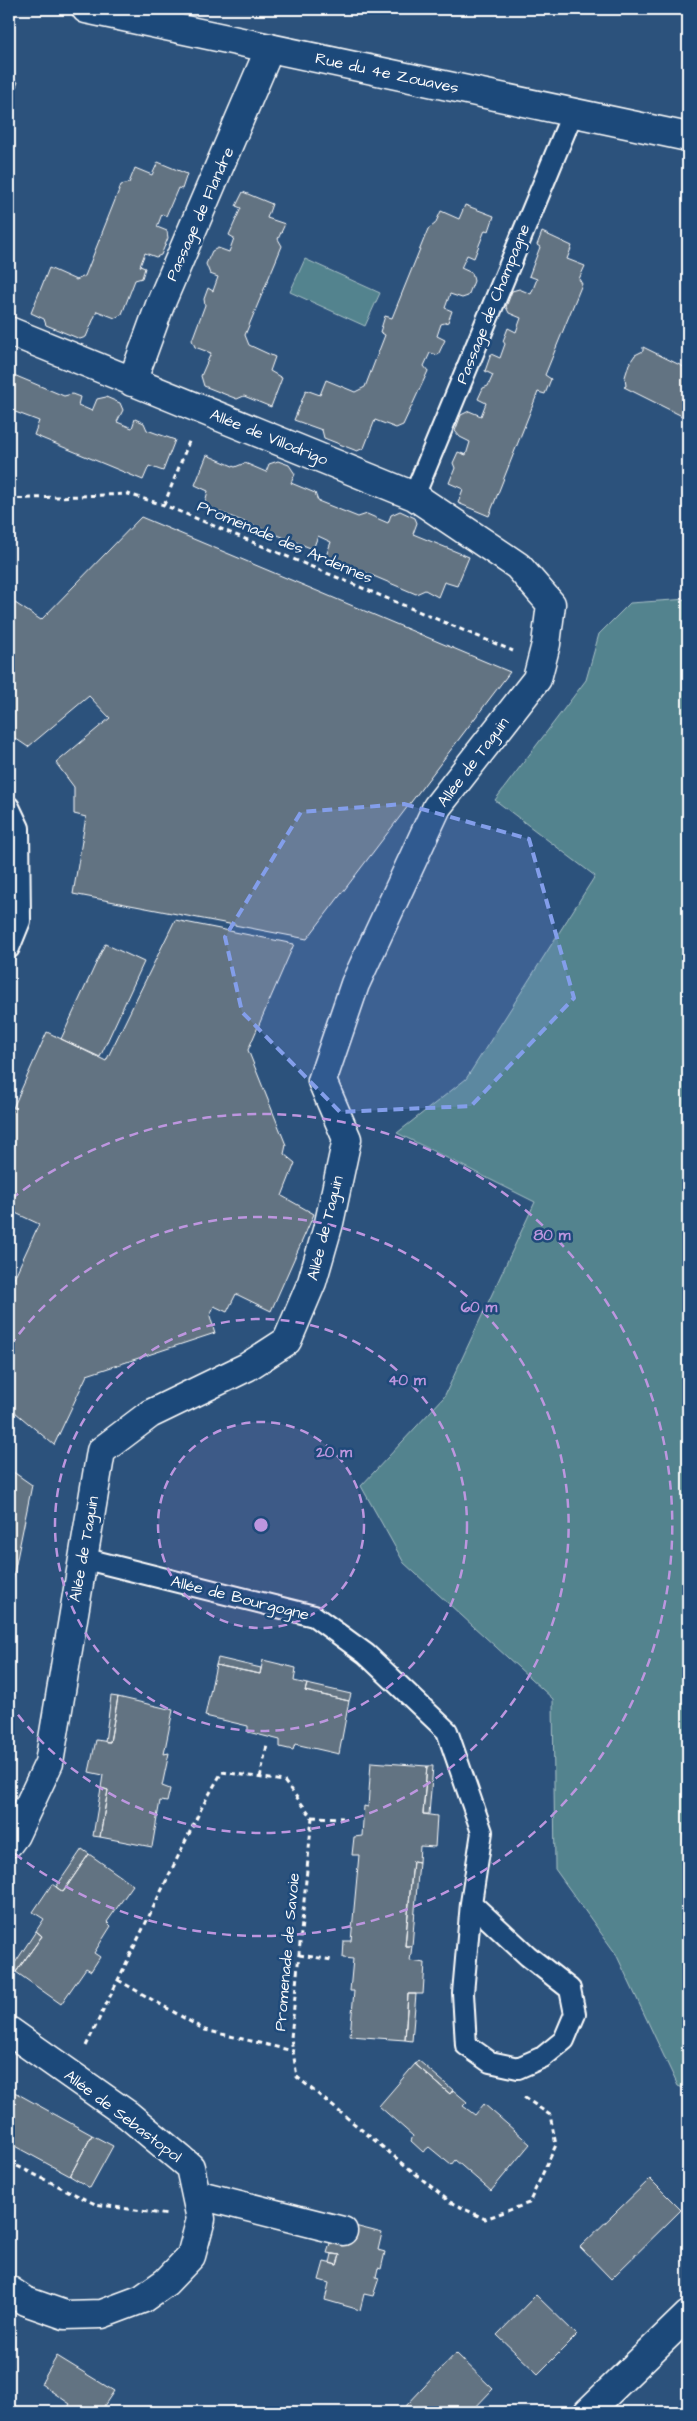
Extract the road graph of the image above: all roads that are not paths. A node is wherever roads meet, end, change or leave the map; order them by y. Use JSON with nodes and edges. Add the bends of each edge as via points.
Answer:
{"nodes":[{"id":1,"x":86,"y":9,"type":"edge"},
{"id":2,"x":270,"y":48,"type":"junction"},
{"id":3,"x":573,"y":112,"type":"junction"},
{"id":4,"x":688,"y":137,"type":"edge"},
{"id":5,"x":9,"y":331,"type":"edge"},
{"id":6,"x":132,"y":382,"type":"junction"},
{"id":7,"x":414,"y":496,"type":"junction"},
{"id":8,"x":518,"y":566,"type":"joint"},
{"id":9,"x":9,"y":807,"type":"edge"},
{"id":10,"x":9,"y":948,"type":"edge"},
{"id":11,"x":82,"y":1558,"type":"junction"},
{"id":12,"x":9,"y":1843,"type":"edge"},
{"id":13,"x":471,"y":1904,"type":"junction"},
{"id":14,"x":9,"y":2031,"type":"edge"},
{"id":15,"x":199,"y":2207,"type":"junction"},
{"id":16,"x":342,"y":2231,"type":"dead end"},
{"id":17,"x":9,"y":2290,"type":"edge"},
{"id":18,"x":688,"y":2315,"type":"edge"},
{"id":19,"x":588,"y":2412,"type":"edge"}],
"edges":[{"from":1,"to":2,"type":"street","name":"Rue du 4e Zouaves"},
{"from":2,"to":3,"type":"street","name":"Rue du 4e Zouaves"},
{"from":2,"to":6,"type":"street","name":"Passage de Flandre","via":[[160,305]]},
{"from":3,"to":4,"type":"street","name":"Rue du 4e Zouaves"},
{"from":3,"to":7,"type":"lane","name":"Passage de Champagne"},
{"from":5,"to":6,"type":"street","name":"Allée de Villodrigo"},
{"from":6,"to":7,"type":"street","name":"Allée de Villodrigo"},
{"from":7,"to":8,"type":"street","name":"Allée de Villodrigo"},
{"from":8,"to":11,"type":"street","name":"Allée de Taguin","via":[[551,604],[537,679],[437,808],[355,984],[322,1081],[347,1139],[312,1282],[286,1341],[247,1367],[150,1414],[101,1451]]},
{"from":9,"to":10,"type":"lane","via":[[19,828],[20,921]]},
{"from":11,"to":12,"type":"street","name":"Allée de Taguin","via":[[49,1764]]},
{"from":11,"to":13,"type":"lane","name":"Allée de Bourgogne","via":[[314,1616],[366,1654],[447,1730],[482,1832]]},
{"from":13,"to":13,"type":"lane","name":"Allée de Bourgogne","via":[[462,1993],[466,2045],[490,2062],[518,2068],[543,2057],[564,2040],[575,2014],[570,1989]]},
{"from":14,"to":15,"type":"street","name":"Allée de Sebastopol","via":[[128,2116],[190,2167]]},
{"from":15,"to":16,"type":"street"},
{"from":15,"to":17,"type":"street","name":"Allée de Sebastopol","via":[[191,2256],[166,2282],[142,2299],[102,2314],[65,2315],[24,2301]]},
{"from":18,"to":19,"type":"street"}]}
